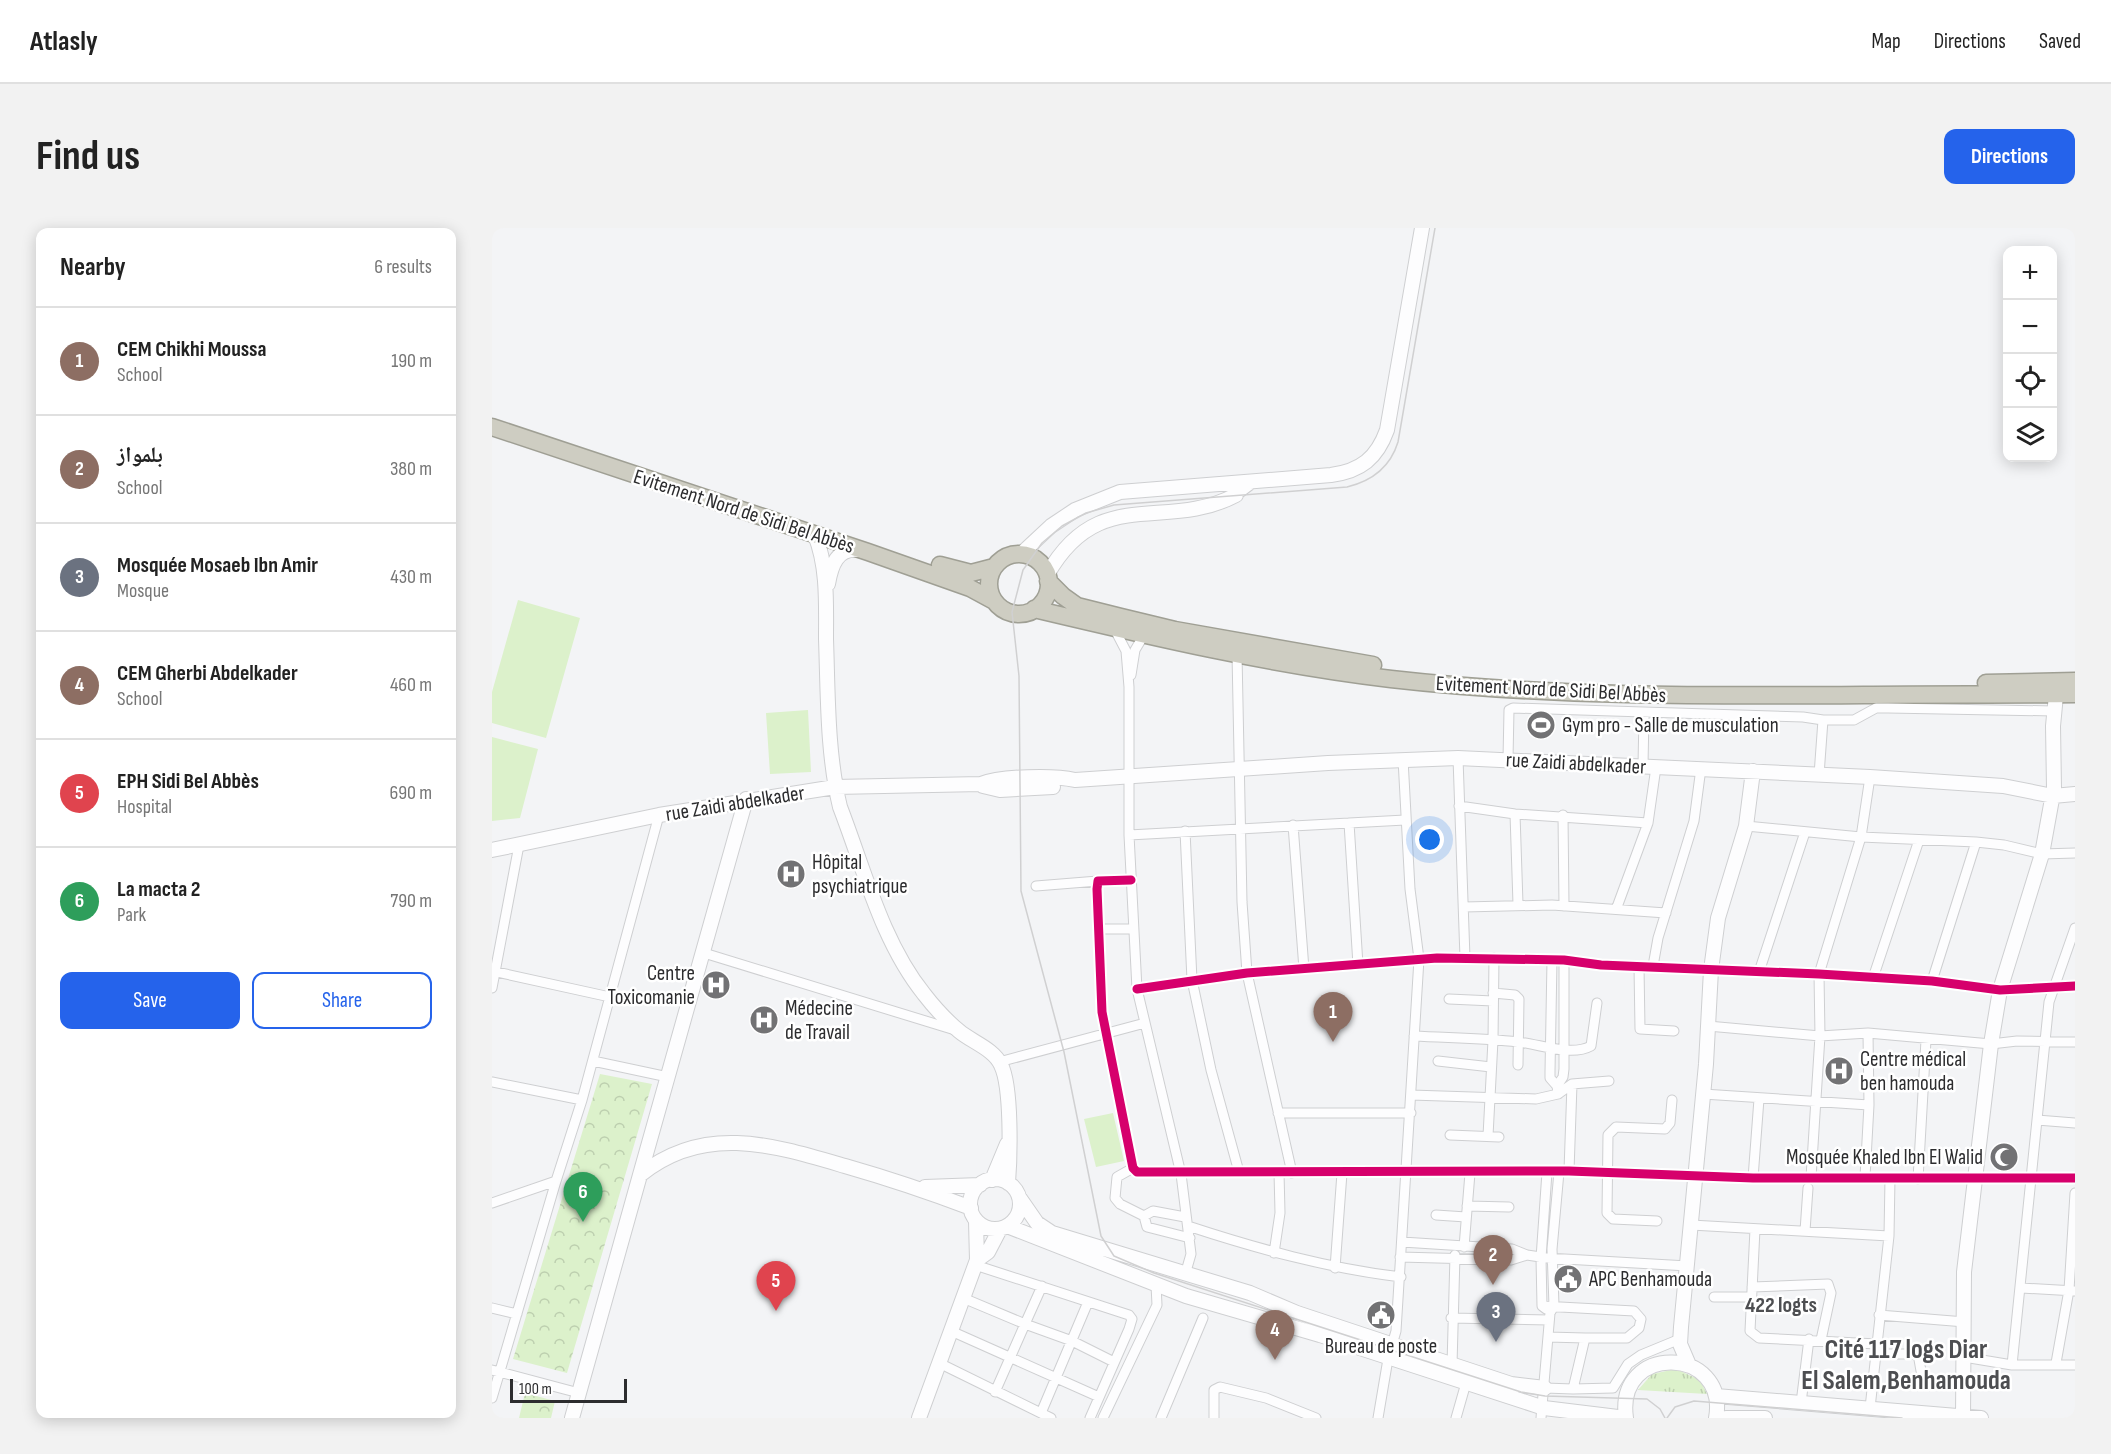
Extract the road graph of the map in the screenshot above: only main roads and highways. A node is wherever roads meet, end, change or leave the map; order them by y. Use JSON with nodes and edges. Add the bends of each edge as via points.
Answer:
{"nodes":[{"id":1,"x":1422,"y":228,"type":"edge"},
{"id":2,"x":492,"y":415,"type":"edge"},
{"id":3,"x":492,"y":427,"type":"edge"},
{"id":4,"x":1249,"y":483,"type":"junction"},
{"id":5,"x":1221,"y":484,"type":"junction"},
{"id":6,"x":1224,"y":502,"type":"junction"},
{"id":7,"x":815,"y":535,"type":"junction"},
{"id":8,"x":868,"y":552,"type":"junction"},
{"id":9,"x":1021,"y":554,"type":"junction"},
{"id":10,"x":994,"y":567,"type":"junction"},
{"id":11,"x":1048,"y":578,"type":"junction"},
{"id":12,"x":826,"y":595,"type":"junction"},
{"id":13,"x":994,"y":601,"type":"junction"},
{"id":14,"x":1034,"y":609,"type":"junction"},
{"id":15,"x":2075,"y":681,"type":"edge"},
{"id":16,"x":2075,"y":694,"type":"edge"},
{"id":17,"x":2055,"y":703,"type":"junction"},
{"id":18,"x":1753,"y":771,"type":"junction"},
{"id":19,"x":835,"y":787,"type":"junction"},
{"id":20,"x":2075,"y":794,"type":"edge"},
{"id":21,"x":2053,"y":796,"type":"junction"},
{"id":22,"x":746,"y":800,"type":"junction"},
{"id":23,"x":492,"y":850,"type":"edge"},
{"id":24,"x":1007,"y":1144,"type":"junction"},
{"id":25,"x":640,"y":1176,"type":"junction"},
{"id":26,"x":986,"y":1183,"type":"junction"},
{"id":27,"x":1008,"y":1183,"type":"junction"},
{"id":28,"x":914,"y":1186,"type":"junction"},
{"id":29,"x":1019,"y":1197,"type":"junction"},
{"id":30,"x":974,"y":1214,"type":"junction"},
{"id":31,"x":1003,"y":1227,"type":"junction"},
{"id":32,"x":976,"y":1262,"type":"junction"},
{"id":33,"x":1681,"y":1327,"type":"junction"},
{"id":34,"x":1663,"y":1362,"type":"junction"},
{"id":35,"x":1689,"y":1365,"type":"junction"},
{"id":36,"x":1545,"y":1388,"type":"road end"},
{"id":37,"x":1716,"y":1396,"type":"junction"},
{"id":38,"x":1543,"y":1413,"type":"edge"},
{"id":39,"x":1963,"y":1417,"type":"edge"},
{"id":40,"x":572,"y":1418,"type":"edge"},
{"id":41,"x":919,"y":1418,"type":"edge"},
{"id":42,"x":1626,"y":1418,"type":"edge"},
{"id":43,"x":1716,"y":1418,"type":"edge"},
{"id":44,"x":1726,"y":1418,"type":"edge"},
{"id":45,"x":1766,"y":1418,"type":"edge"},
{"id":46,"x":1981,"y":1418,"type":"edge"}],
"edges":[{"from":1,"to":4,"type":"main road","via":[[1387,430],[1377,453],[1364,465],[1344,473]]},
{"from":2,"to":10,"type":"highway","name":"Evitement Nord de Sidi Bel Abbès","via":[[954,570],[971,573]]},
{"from":3,"to":7,"type":"highway","name":"Evitement Nord de Sidi Bel Abbès"},
{"from":4,"to":5,"type":"main road"},
{"from":4,"to":6,"type":"main road"},
{"from":5,"to":6,"type":"main road"},
{"from":5,"to":9,"type":"main road","via":[[1132,490],[1107,496],[1061,519]]},
{"from":6,"to":11,"type":"main road","via":[[1102,521],[1076,536],[1059,554]]},
{"from":7,"to":8,"type":"highway","name":"Evitement Nord de Sidi Bel Abbès"},
{"from":7,"to":12,"type":"main road"},
{"from":8,"to":12,"type":"main road","via":[[849,550],[836,559]]},
{"from":8,"to":13,"type":"highway","name":"Evitement Nord de Sidi Bel Abbès","via":[[970,588]]},
{"from":9,"to":10,"type":"highway","via":[[1010,555]]},
{"from":9,"to":11,"type":"highway","via":[[1038,561]]},
{"from":10,"to":13,"type":"highway","via":[[989,588]]},
{"from":11,"to":14,"type":"highway","via":[[1046,597]]},
{"from":11,"to":15,"type":"highway","name":"Evitement Nord de Sidi Bel Abbès","via":[[1077,606],[1225,639],[1410,670],[1679,686]]},
{"from":12,"to":19,"type":"main road","via":[[827,683]]},
{"from":13,"to":14,"type":"highway","via":[[1012,613]]},
{"from":14,"to":17,"type":"highway","name":"Evitement Nord de Sidi Bel Abbès","via":[[1237,654],[1388,679],[1653,695]]},
{"from":16,"to":17,"type":"highway","name":"Evitement Nord de Sidi Bel Abbès"},
{"from":17,"to":21,"type":"main road"},
{"from":18,"to":19,"type":"main road","name":"rue Zaidi abdelkader","via":[[1458,758],[1075,780],[1019,790],[995,790],[981,784]]},
{"from":18,"to":21,"type":"main road","name":"rue Zaidi abdelkader","via":[[2003,786]]},
{"from":18,"to":33,"type":"main road","via":[[1746,826],[1718,918],[1711,970]]},
{"from":19,"to":22,"type":"main road","name":"rue Zaidi abdelkader"},
{"from":19,"to":24,"type":"main road","via":[[891,938],[924,994],[957,1030],[999,1062],[1005,1077]]},
{"from":20,"to":21,"type":"main road","name":"rue Zaidi abdelkader"},
{"from":21,"to":39,"type":"main road","via":[[2042,854],[2000,990],[1991,1044],[1964,1272]]},
{"from":22,"to":23,"type":"main road","name":"rue Zaidi abdelkader"},
{"from":22,"to":25,"type":"main road"},
{"from":24,"to":26,"type":"main road"},
{"from":24,"to":27,"type":"main road"},
{"from":25,"to":28,"type":"main road","via":[[658,1161],[682,1151],[736,1142],[769,1146]]},
{"from":25,"to":40,"type":"main road"},
{"from":26,"to":27,"type":"main road"},
{"from":26,"to":28,"type":"main road"},
{"from":26,"to":30,"type":"main road","via":[[972,1195]]},
{"from":27,"to":29,"type":"main road"},
{"from":28,"to":30,"type":"main road"},
{"from":29,"to":31,"type":"main road","via":[[1018,1214]]},
{"from":29,"to":36,"type":"main road","via":[[1037,1223],[1052,1233],[1250,1293],[1297,1313],[1511,1384]]},
{"from":30,"to":31,"type":"main road","via":[[987,1228]]},
{"from":30,"to":32,"type":"main road"},
{"from":31,"to":32,"type":"main road","via":[[988,1252]]},
{"from":31,"to":38,"type":"main road","via":[[1156,1285],[1466,1383]]},
{"from":32,"to":41,"type":"main road"},
{"from":33,"to":34,"type":"main road"},
{"from":33,"to":35,"type":"main road","via":[[1680,1344]]},
{"from":34,"to":35,"type":"main road"},
{"from":34,"to":42,"type":"main road","via":[[1635,1378],[1626,1397]]},
{"from":35,"to":37,"type":"main road","via":[[1706,1377]]},
{"from":37,"to":39,"type":"main road"},
{"from":37,"to":43,"type":"main road"},
{"from":38,"to":42,"type":"main road"},
{"from":39,"to":46,"type":"main road"},
{"from":44,"to":45,"type":"main road"}]}
